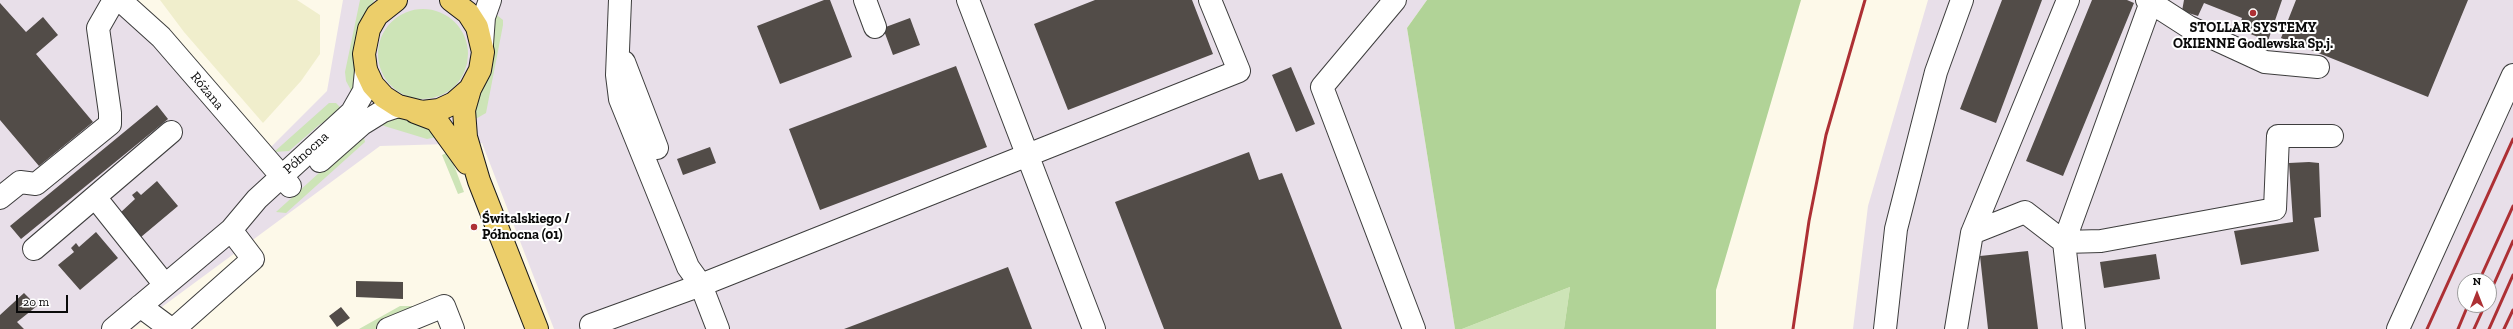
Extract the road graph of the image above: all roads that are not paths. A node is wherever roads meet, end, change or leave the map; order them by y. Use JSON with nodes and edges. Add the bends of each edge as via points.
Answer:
{"nodes":[{"id":1,"x":114,"y":0,"type":"edge"},
{"id":2,"x":120,"y":0,"type":"edge"},
{"id":3,"x":396,"y":0,"type":"edge"},
{"id":4,"x":451,"y":0,"type":"edge"},
{"id":5,"x":490,"y":0,"type":"edge"},
{"id":6,"x":620,"y":0,"type":"edge"},
{"id":7,"x":865,"y":0,"type":"edge"},
{"id":8,"x":968,"y":0,"type":"edge"},
{"id":9,"x":1210,"y":0,"type":"edge"},
{"id":10,"x":1395,"y":0,"type":"edge"},
{"id":11,"x":1962,"y":0,"type":"edge"},
{"id":12,"x":2068,"y":0,"type":"edge"},
{"id":13,"x":2149,"y":1,"type":"edge"},
{"id":14,"x":378,"y":8,"type":"edge"},
{"id":15,"x":875,"y":27,"type":"dead end"},
{"id":16,"x":482,"y":44,"type":"junction"},
{"id":17,"x":2318,"y":67,"type":"dead end"},
{"id":18,"x":366,"y":70,"type":"junction"},
{"id":19,"x":2513,"y":75,"type":"edge"},
{"id":20,"x":470,"y":89,"type":"junction"},
{"id":21,"x":406,"y":109,"type":"junction"},
{"id":22,"x":171,"y":132,"type":"dead end"},
{"id":23,"x":2332,"y":136,"type":"dead end"},
{"id":24,"x":1027,"y":153,"type":"junction"},
{"id":25,"x":479,"y":181,"type":"junction"},
{"id":26,"x":285,"y":182,"type":"junction"},
{"id":27,"x":95,"y":197,"type":"junction"},
{"id":28,"x":0,"y":198,"type":"edge"},
{"id":29,"x":230,"y":230,"type":"junction"},
{"id":30,"x":1972,"y":233,"type":"junction"},
{"id":31,"x":2064,"y":242,"type":"junction"},
{"id":32,"x":34,"y":249,"type":"dead end"},
{"id":33,"x":701,"y":285,"type":"junction"},
{"id":34,"x":165,"y":286,"type":"junction"},
{"id":35,"x":140,"y":306,"type":"junction"},
{"id":36,"x":113,"y":329,"type":"edge"},
{"id":37,"x":171,"y":329,"type":"edge"},
{"id":38,"x":174,"y":329,"type":"edge"},
{"id":39,"x":388,"y":329,"type":"edge"},
{"id":40,"x":453,"y":329,"type":"edge"},
{"id":41,"x":537,"y":329,"type":"edge"},
{"id":42,"x":593,"y":329,"type":"edge"},
{"id":43,"x":718,"y":329,"type":"edge"},
{"id":44,"x":1094,"y":329,"type":"edge"},
{"id":45,"x":1414,"y":329,"type":"edge"},
{"id":46,"x":1885,"y":329,"type":"edge"},
{"id":47,"x":1956,"y":329,"type":"edge"},
{"id":48,"x":2074,"y":329,"type":"edge"},
{"id":49,"x":2398,"y":329,"type":"edge"}],
"edges":[{"from":1,"to":28,"type":"street","via":[[98,28],[110,124],[36,184],[20,182]]},
{"from":2,"to":26,"type":"street","name":"Różana","via":[[161,37]]},
{"from":3,"to":14,"type":"main road"},
{"from":4,"to":16,"type":"main road","via":[[473,20]]},
{"from":5,"to":16,"type":"street","via":[[484,17]]},
{"from":6,"to":33,"type":"street","via":[[618,45],[701,261]]},
{"from":7,"to":15,"type":"street"},
{"from":8,"to":24,"type":"street"},
{"from":9,"to":24,"type":"street","via":[[1239,71]]},
{"from":10,"to":45,"type":"street","via":[[1322,87]]},
{"from":11,"to":46,"type":"street","via":[[1936,72],[1896,229]]},
{"from":12,"to":30,"type":"street"},
{"from":13,"to":17,"type":"street","via":[[2190,27],[2265,62]]},
{"from":13,"to":31,"type":"street"},
{"from":14,"to":18,"type":"main road","via":[[366,37]]},
{"from":16,"to":20,"type":"main road","via":[[480,70]]},
{"from":18,"to":21,"type":"main road","via":[[378,92]]},
{"from":18,"to":26,"type":"street","name":"Północna","via":[[364,91],[357,105]]},
{"from":19,"to":49,"type":"street"},
{"from":20,"to":21,"type":"main road","via":[[447,107],[431,111]]},
{"from":20,"to":25,"type":"main road","via":[[464,110],[465,129]]},
{"from":21,"to":25,"type":"main road","via":[[436,120]]},
{"from":21,"to":26,"type":"street","name":"Północna","via":[[383,111]]},
{"from":22,"to":27,"type":"street"},
{"from":23,"to":31,"type":"street","via":[[2278,136],[2274,209],[2101,241]]},
{"from":24,"to":33,"type":"street"},
{"from":24,"to":44,"type":"street"},
{"from":25,"to":41,"type":"main road"},
{"from":26,"to":29,"type":"street","name":"Północna","via":[[257,199]]},
{"from":27,"to":32,"type":"street"},
{"from":27,"to":34,"type":"street"},
{"from":29,"to":34,"type":"street","name":"Północna"},
{"from":29,"to":38,"type":"street","via":[[253,259]]},
{"from":30,"to":31,"type":"street","via":[[2025,212]]},
{"from":30,"to":47,"type":"street"},
{"from":31,"to":48,"type":"street"},
{"from":33,"to":42,"type":"street","via":[[591,325]]},
{"from":33,"to":43,"type":"street"},
{"from":34,"to":35,"type":"street","name":"Północna"},
{"from":35,"to":36,"type":"street","name":"Północna"},
{"from":35,"to":37,"type":"street"},
{"from":39,"to":40,"type":"street","via":[[444,306]]}]}
